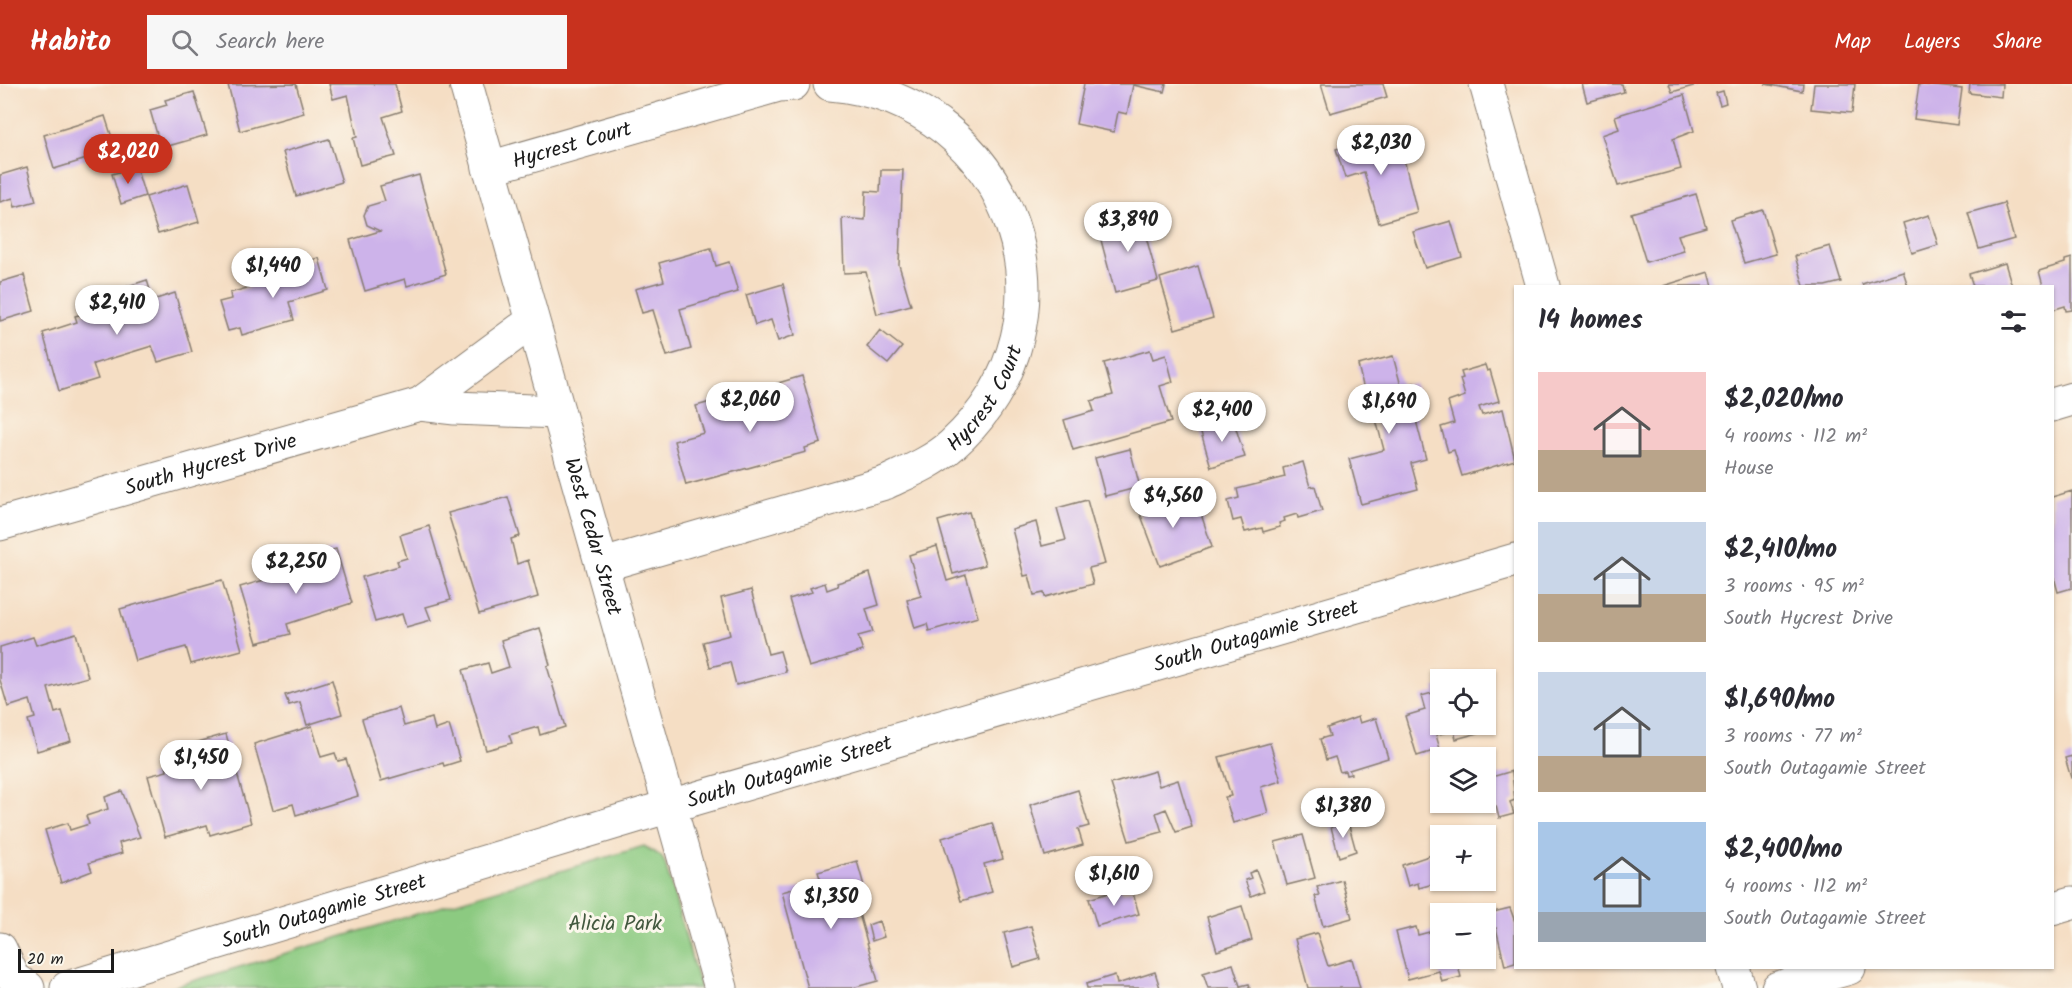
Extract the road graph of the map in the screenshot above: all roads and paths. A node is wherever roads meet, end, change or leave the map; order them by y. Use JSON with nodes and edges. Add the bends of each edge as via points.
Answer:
{"nodes":[{"id":1,"x":466,"y":84,"type":"edge"},
{"id":2,"x":793,"y":84,"type":"edge"},
{"id":3,"x":830,"y":84,"type":"edge"},
{"id":4,"x":1486,"y":84,"type":"edge"},
{"id":5,"x":489,"y":168,"type":"junction"},
{"id":6,"x":1543,"y":285,"type":"edge"},
{"id":7,"x":531,"y":322,"type":"junction"},
{"id":8,"x":2072,"y":399,"type":"edge"},
{"id":9,"x":420,"y":404,"type":"junction"},
{"id":10,"x":2054,"y":404,"type":"edge"},
{"id":11,"x":558,"y":412,"type":"junction"},
{"id":12,"x":0,"y":524,"type":"edge"},
{"id":13,"x":1514,"y":560,"type":"edge"},
{"id":14,"x":603,"y":565,"type":"junction"},
{"id":15,"x":670,"y":806,"type":"junction"},
{"id":16,"x":2072,"y":903,"type":"edge"},
{"id":17,"x":2054,"y":908,"type":"edge"},
{"id":18,"x":0,"y":949,"type":"edge"},
{"id":19,"x":1733,"y":969,"type":"edge"},
{"id":20,"x":1845,"y":969,"type":"edge"},
{"id":21,"x":28,"y":988,"type":"edge"},
{"id":22,"x":67,"y":988,"type":"edge"},
{"id":23,"x":721,"y":988,"type":"edge"},
{"id":24,"x":1739,"y":988,"type":"edge"},
{"id":25,"x":1778,"y":988,"type":"edge"}],
"edges":[{"from":1,"to":5,"type":"street","name":"West Cedar Street"},
{"from":2,"to":5,"type":"street","name":"Hycrest Court"},
{"from":3,"to":14,"type":"street","name":"Hycrest Court","via":[[900,101],[927,117],[954,134],[996,187],[1011,220],[1023,286],[1022,318],[1005,371],[974,420],[951,445],[885,483]]},
{"from":4,"to":6,"type":"street"},
{"from":5,"to":7,"type":"street","name":"West Cedar Street"},
{"from":7,"to":9,"type":"street","name":"South Hycrest Drive"},
{"from":7,"to":11,"type":"street","name":"West Cedar Street"},
{"from":8,"to":10,"type":"street"},
{"from":9,"to":11,"type":"street","name":"South Hycrest Drive"},
{"from":9,"to":12,"type":"street","name":"South Hycrest Drive"},
{"from":11,"to":14,"type":"street","name":"West Cedar Street"},
{"from":13,"to":15,"type":"street","name":"South Outagamie Street"},
{"from":14,"to":15,"type":"street","name":"West Cedar Street"},
{"from":15,"to":22,"type":"street","name":"South Outagamie Street"},
{"from":15,"to":23,"type":"street","name":"West Cedar Street"},
{"from":16,"to":17,"type":"street"},
{"from":18,"to":21,"type":"street","via":[[14,980]]},
{"from":19,"to":24,"type":"street"},
{"from":20,"to":25,"type":"street"}]}
